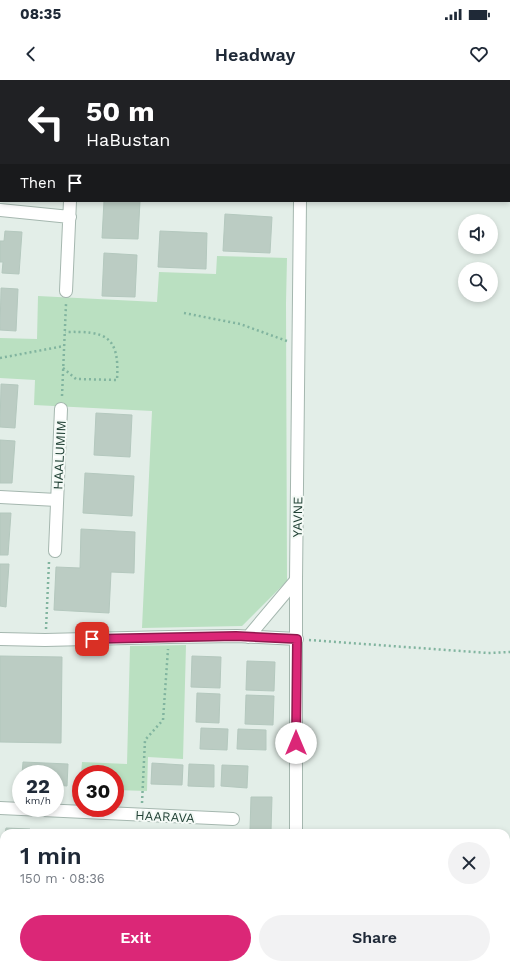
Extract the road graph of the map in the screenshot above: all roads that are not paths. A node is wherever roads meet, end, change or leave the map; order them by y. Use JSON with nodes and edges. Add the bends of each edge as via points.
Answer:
{"nodes":[{"id":1,"x":70,"y":202,"type":"edge"},
{"id":2,"x":300,"y":202,"type":"edge"},
{"id":3,"x":0,"y":210,"type":"edge"},
{"id":4,"x":70,"y":217,"type":"junction"},
{"id":5,"x":66,"y":291,"type":"road end"},
{"id":6,"x":61,"y":409,"type":"road end"},
{"id":7,"x":0,"y":497,"type":"edge"},
{"id":8,"x":57,"y":500,"type":"junction"},
{"id":9,"x":55,"y":550,"type":"road end"},
{"id":10,"x":296,"y":580,"type":"junction"},
{"id":11,"x":248,"y":636,"type":"junction"},
{"id":12,"x":0,"y":639,"type":"edge"},
{"id":13,"x":297,"y":639,"type":"junction"},
{"id":14,"x":0,"y":808,"type":"edge"},
{"id":15,"x":233,"y":819,"type":"dead end"},
{"id":16,"x":296,"y":829,"type":"edge"}],
"edges":[{"from":1,"to":4,"type":"street"},
{"from":2,"to":10,"type":"street","name":"YAVNE"},
{"from":3,"to":4,"type":"street"},
{"from":4,"to":5,"type":"street"},
{"from":6,"to":8,"type":"street","name":"HAALUMIM"},
{"from":7,"to":8,"type":"street","name":"HAALUMIM"},
{"from":8,"to":9,"type":"street","name":"HAALUMIM"},
{"from":10,"to":11,"type":"street"},
{"from":10,"to":13,"type":"street","name":"YAVNE"},
{"from":11,"to":12,"type":"street"},
{"from":11,"to":13,"type":"street"},
{"from":13,"to":16,"type":"street","name":"YAVNE"},
{"from":14,"to":15,"type":"street","name":"HAARAVA"}]}
